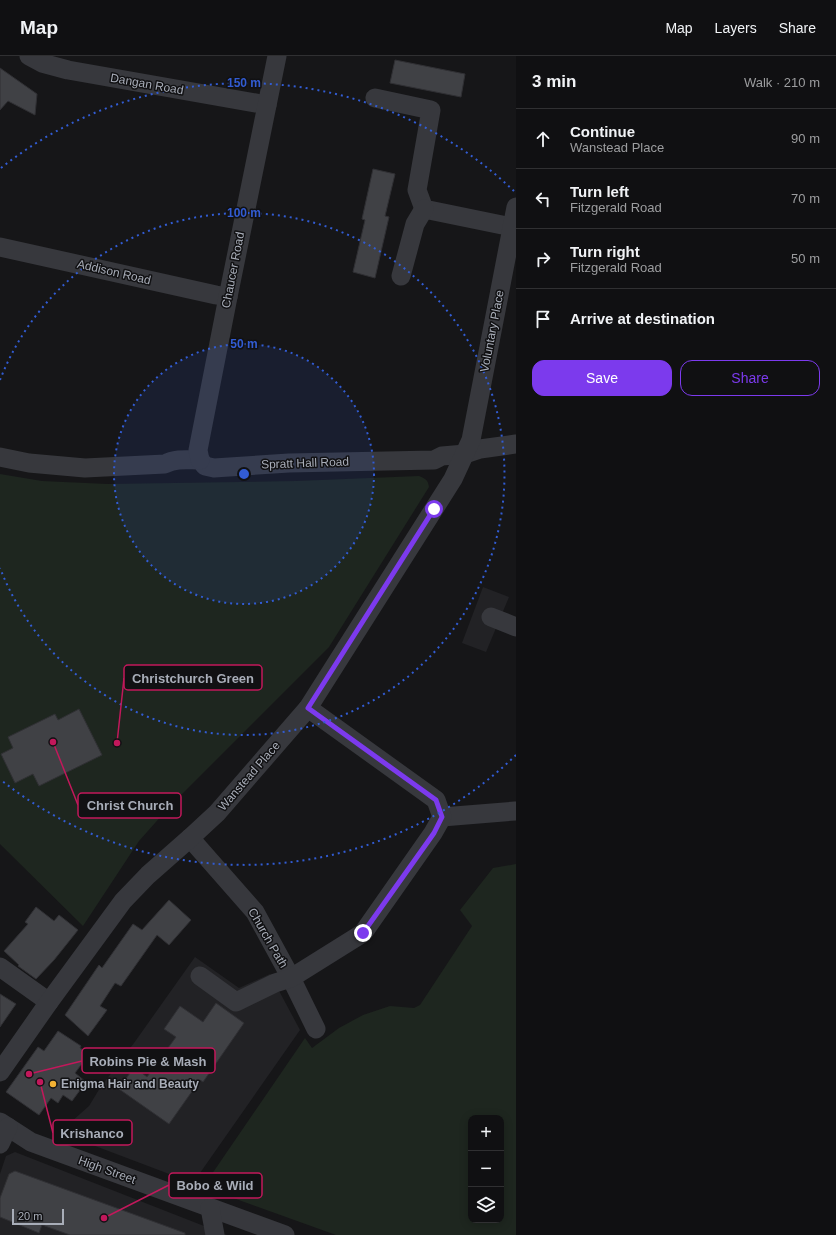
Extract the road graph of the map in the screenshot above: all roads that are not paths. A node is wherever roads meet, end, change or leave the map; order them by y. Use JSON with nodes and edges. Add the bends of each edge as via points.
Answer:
{"nodes":[{"id":1,"x":29,"y":56,"type":"edge"},
{"id":2,"x":277,"y":56,"type":"edge"},
{"id":3,"x":375,"y":98,"type":"dead end"},
{"id":4,"x":267,"y":105,"type":"junction"},
{"id":5,"x":516,"y":207,"type":"edge"},
{"id":6,"x":424,"y":209,"type":"junction"},
{"id":7,"x":512,"y":227,"type":"junction"},
{"id":8,"x":0,"y":247,"type":"edge"},
{"id":9,"x":401,"y":276,"type":"dead end"},
{"id":10,"x":228,"y":297,"type":"junction"},
{"id":11,"x":516,"y":444,"type":"edge"},
{"id":12,"x":466,"y":454,"type":"junction"},
{"id":13,"x":0,"y":457,"type":"edge"},
{"id":14,"x":200,"y":460,"type":"junction"},
{"id":15,"x":491,"y":617,"type":"dead end"},
{"id":16,"x":516,"y":627,"type":"edge"},
{"id":17,"x":308,"y":708,"type":"junction"},
{"id":18,"x":515,"y":811,"type":"dead end"},
{"id":19,"x":442,"y":817,"type":"junction"},
{"id":20,"x":190,"y":838,"type":"junction"},
{"id":21,"x":0,"y":967,"type":"edge"},
{"id":22,"x":200,"y":976,"type":"dead end"},
{"id":23,"x":291,"y":978,"type":"junction"},
{"id":24,"x":49,"y":1002,"type":"junction"},
{"id":25,"x":316,"y":1029,"type":"dead end"},
{"id":26,"x":0,"y":1072,"type":"edge"},
{"id":27,"x":4,"y":1125,"type":"edge"},
{"id":28,"x":0,"y":1144,"type":"edge"},
{"id":29,"x":210,"y":1208,"type":"junction"},
{"id":30,"x":215,"y":1235,"type":"edge"},
{"id":31,"x":285,"y":1235,"type":"edge"}],
"edges":[{"from":1,"to":4,"type":"street","name":"Dangan Road","via":[[42,63],[68,70]]},
{"from":2,"to":4,"type":"street","name":"Chaucer Road"},
{"from":3,"to":6,"type":"street","via":[[431,110],[417,190]]},
{"from":4,"to":10,"type":"street","name":"Chaucer Road"},
{"from":5,"to":7,"type":"street","name":"Voluntary Place"},
{"from":6,"to":7,"type":"street"},
{"from":6,"to":9,"type":"street","via":[[415,224]]},
{"from":7,"to":12,"type":"street","name":"Voluntary Place","via":[[471,440]]},
{"from":8,"to":10,"type":"street","name":"Addison Road"},
{"from":10,"to":14,"type":"street","name":"Chaucer Road","via":[[198,450]]},
{"from":11,"to":12,"type":"street","name":"Spratt Hall Road","via":[[480,449]]},
{"from":12,"to":14,"type":"street","name":"Spratt Hall Road","via":[[442,456],[434,460],[289,463],[214,468],[205,466]]},
{"from":12,"to":17,"type":"street","name":"Wanstead Place","via":[[454,479]]},
{"from":13,"to":14,"type":"street","name":"Spratt Hall Road","via":[[29,464],[85,468]]},
{"from":15,"to":16,"type":"street"},
{"from":17,"to":19,"type":"street","via":[[436,800]]},
{"from":17,"to":20,"type":"street","name":"Wanstead Place","via":[[217,813]]},
{"from":18,"to":19,"type":"street"},
{"from":19,"to":23,"type":"street","via":[[434,833],[363,933]]},
{"from":20,"to":23,"type":"street","name":"Church Path","via":[[255,912]]},
{"from":20,"to":24,"type":"street","name":"Wanstead Place","via":[[123,901]]},
{"from":21,"to":24,"type":"street"},
{"from":22,"to":23,"type":"street","via":[[236,1002]]},
{"from":23,"to":25,"type":"street","name":"Church Path"},
{"from":24,"to":26,"type":"street","name":"Wanstead Place"},
{"from":27,"to":28,"type":"street"},
{"from":27,"to":29,"type":"street","name":"High Street","via":[[31,1142]]},
{"from":29,"to":30,"type":"street"},
{"from":29,"to":31,"type":"street","name":"High Street"}]}
